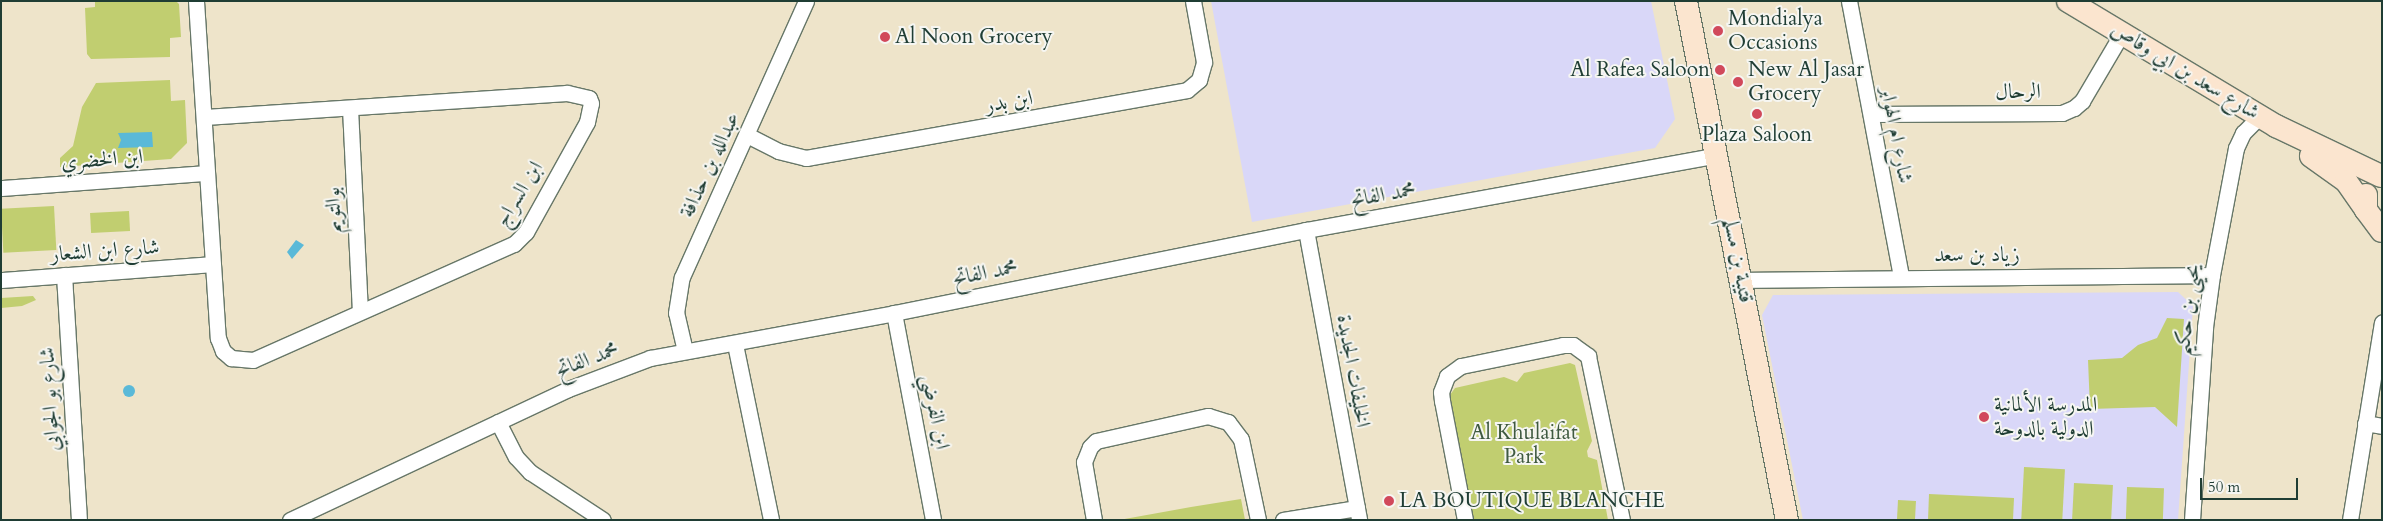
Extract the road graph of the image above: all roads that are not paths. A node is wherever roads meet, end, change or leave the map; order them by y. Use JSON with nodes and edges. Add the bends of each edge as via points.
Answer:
{"nodes":[{"id":1,"x":196,"y":1,"type":"edge"},
{"id":2,"x":806,"y":1,"type":"edge"},
{"id":3,"x":1193,"y":1,"type":"edge"},
{"id":4,"x":1686,"y":1,"type":"edge"},
{"id":5,"x":1849,"y":1,"type":"edge"},
{"id":6,"x":2068,"y":1,"type":"edge"},
{"id":7,"x":2122,"y":33,"type":"junction"},
{"id":8,"x":350,"y":108,"type":"junction"},
{"id":9,"x":1871,"y":114,"type":"junction"},
{"id":10,"x":205,"y":117,"type":"junction"},
{"id":11,"x":2268,"y":121,"type":"junction"},
{"id":12,"x":747,"y":136,"type":"junction"},
{"id":13,"x":1717,"y":155,"type":"junction"},
{"id":14,"x":206,"y":174,"type":"junction"},
{"id":15,"x":2382,"y":176,"type":"edge"},
{"id":16,"x":1,"y":188,"type":"edge"},
{"id":17,"x":2366,"y":210,"type":"junction"},
{"id":18,"x":1306,"y":230,"type":"junction"},
{"id":19,"x":2382,"y":231,"type":"edge"},
{"id":20,"x":212,"y":264,"type":"junction"},
{"id":21,"x":64,"y":275,"type":"junction"},
{"id":22,"x":2212,"y":275,"type":"junction"},
{"id":23,"x":1901,"y":277,"type":"junction"},
{"id":24,"x":1,"y":280,"type":"edge"},
{"id":25,"x":1742,"y":280,"type":"junction"},
{"id":26,"x":360,"y":310,"type":"junction"},
{"id":27,"x":894,"y":313,"type":"junction"},
{"id":28,"x":2382,"y":323,"type":"edge"},
{"id":29,"x":735,"y":344,"type":"junction"},
{"id":30,"x":685,"y":351,"type":"junction"},
{"id":31,"x":498,"y":422,"type":"junction"},
{"id":32,"x":2365,"y":423,"type":"junction"},
{"id":33,"x":2382,"y":426,"type":"edge"},
{"id":34,"x":1358,"y":514,"type":"edge"},
{"id":35,"x":79,"y":520,"type":"edge"},
{"id":36,"x":290,"y":520,"type":"edge"},
{"id":37,"x":603,"y":520,"type":"edge"},
{"id":38,"x":771,"y":520,"type":"edge"},
{"id":39,"x":934,"y":520,"type":"edge"},
{"id":40,"x":1094,"y":520,"type":"edge"},
{"id":41,"x":1258,"y":520,"type":"edge"},
{"id":42,"x":1283,"y":520,"type":"edge"},
{"id":43,"x":1464,"y":520,"type":"edge"},
{"id":44,"x":1622,"y":520,"type":"edge"},
{"id":45,"x":1787,"y":520,"type":"edge"},
{"id":46,"x":2192,"y":520,"type":"edge"},
{"id":47,"x":2350,"y":520,"type":"edge"}],
"edges":[{"from":1,"to":10,"type":"street","name":"ابن السراج"},
{"from":2,"to":12,"type":"street","name":"عبدالله بن حذافة"},
{"from":3,"to":12,"type":"street","name":"ابن بدر","via":[[1204,62],[1199,80],[1178,93],[806,158]]},
{"from":4,"to":13,"type":"street","name":"قتيبة بن مسلم"},
{"from":5,"to":9,"type":"street","name":"شارع ام الهوابر"},
{"from":6,"to":7,"type":"street","name":"شارع سعد بن ابي وقاص"},
{"from":7,"to":9,"type":"street","name":"الرحال","via":[[2082,100],[2062,113]]},
{"from":7,"to":11,"type":"street","name":"شارع سعد بن ابي وقاص"},
{"from":8,"to":10,"type":"street","name":"ابن السراج"},
{"from":8,"to":26,"type":"street","name":"بوالتويم"},
{"from":8,"to":26,"type":"street","name":"ابن السراج","via":[[567,92],[588,98],[591,103],[587,122],[526,232],[514,244]]},
{"from":9,"to":23,"type":"street","name":"شارع ام الهوابر"},
{"from":10,"to":14,"type":"street","name":"ابن السراج"},
{"from":11,"to":15,"type":"street","name":"شارع سعد بن ابي وقاص"},
{"from":11,"to":17,"type":"street","name":"شارع سعد بن ابي وقاص","via":[[2346,181]]},
{"from":11,"to":22,"type":"street","name":"يحيى بن حكيم","via":[[2243,133],[2236,148]]},
{"from":12,"to":30,"type":"street","name":"عبدالله بن حذافة","via":[[682,277],[676,313]]},
{"from":13,"to":18,"type":"street","name":"محمد الفاتح"},
{"from":13,"to":25,"type":"street","name":"قتيبة بن مسلم"},
{"from":14,"to":16,"type":"street","name":"ابن الخضري"},
{"from":14,"to":20,"type":"street","name":"ابن السراج"},
{"from":15,"to":17,"type":"street","via":[[2366,193]]},
{"from":17,"to":19,"type":"street","name":"شارع سعد بن ابي وقاص"},
{"from":18,"to":27,"type":"street","name":"محمد الفاتح"},
{"from":18,"to":34,"type":"street","name":"الخليفات الجديدة"},
{"from":20,"to":21,"type":"street","name":"شارع ابن الشعار"},
{"from":20,"to":26,"type":"street","name":"ابن السراج","via":[[218,338],[231,358],[253,360]]},
{"from":21,"to":24,"type":"street","name":"شارع ابن الشعار"},
{"from":21,"to":35,"type":"street","name":"شارع بو الجوابي"},
{"from":22,"to":23,"type":"street","name":"زياد بن سعد"},
{"from":22,"to":46,"type":"street","name":"يحيى بن حكيم","via":[[2205,327]]},
{"from":23,"to":25,"type":"street","name":"زياد بن سعد"},
{"from":25,"to":45,"type":"street","name":"قتيبة بن مسلم"},
{"from":27,"to":29,"type":"street","name":"محمد الفاتح"},
{"from":27,"to":39,"type":"street","name":"ابن الفرضي"},
{"from":28,"to":32,"type":"street"},
{"from":29,"to":30,"type":"street","name":"محمد الفاتح"},
{"from":29,"to":38,"type":"street"},
{"from":30,"to":31,"type":"street","name":"محمد الفاتح","via":[[622,368]]},
{"from":31,"to":36,"type":"street","name":"محمد الفاتح"},
{"from":31,"to":37,"type":"street","via":[[516,457],[530,472]]},
{"from":32,"to":33,"type":"street"},
{"from":32,"to":47,"type":"street"},
{"from":34,"to":42,"type":"street"},
{"from":40,"to":41,"type":"street","via":[[1084,462],[1096,441],[1208,416],[1228,422],[1241,438]]},
{"from":43,"to":44,"type":"street","via":[[1442,401],[1447,376],[1460,366],[1573,345],[1588,356]]}]}
